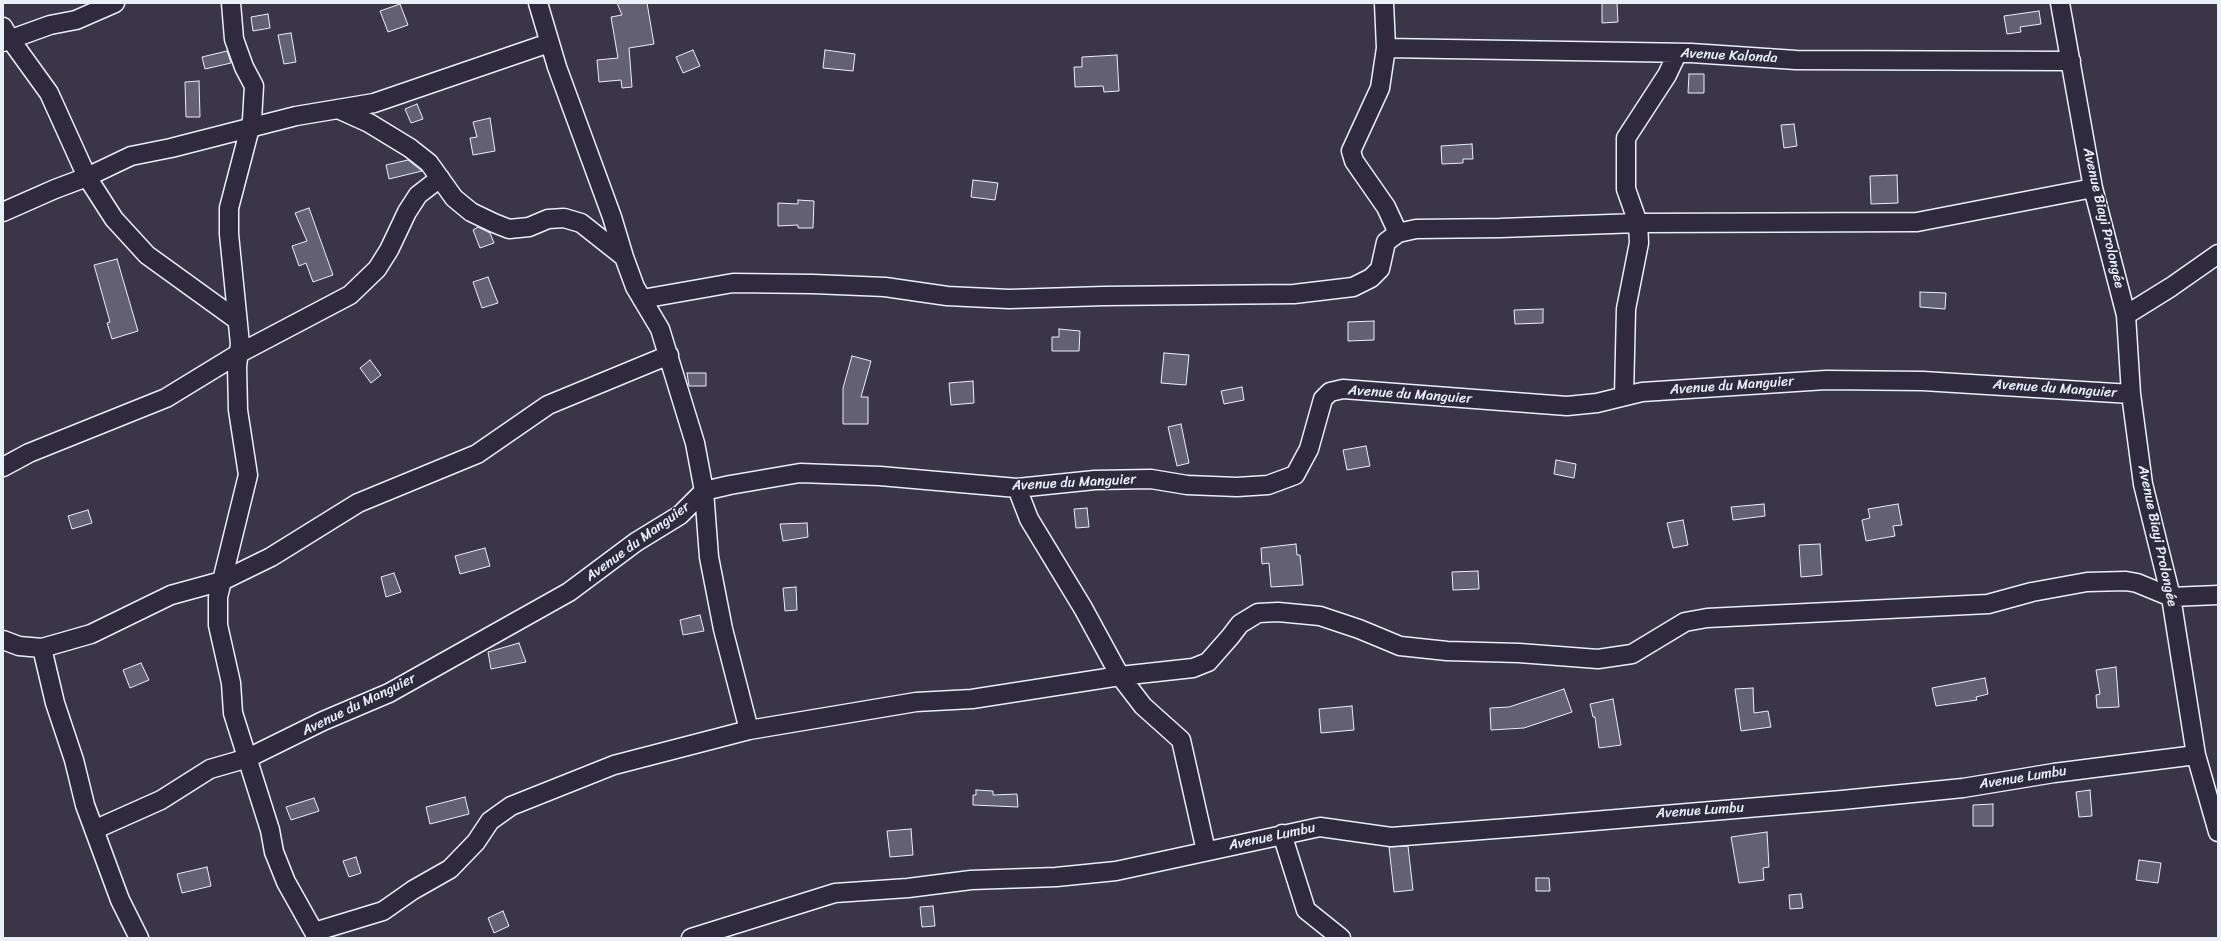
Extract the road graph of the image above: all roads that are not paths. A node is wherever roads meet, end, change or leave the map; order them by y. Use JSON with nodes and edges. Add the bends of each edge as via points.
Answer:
{"nodes":[{"id":1,"x":115,"y":3,"type":"edge"},
{"id":2,"x":231,"y":3,"type":"edge"},
{"id":3,"x":538,"y":3,"type":"edge"},
{"id":4,"x":1384,"y":3,"type":"edge"},
{"id":5,"x":2060,"y":3,"type":"edge"},
{"id":6,"x":5,"y":36,"type":"edge"},
{"id":7,"x":549,"y":43,"type":"junction"},
{"id":8,"x":1386,"y":48,"type":"junction"},
{"id":9,"x":1677,"y":54,"type":"junction"},
{"id":10,"x":2071,"y":61,"type":"junction"},
{"id":11,"x":338,"y":109,"type":"junction"},
{"id":12,"x":250,"y":128,"type":"junction"},
{"id":13,"x":87,"y":177,"type":"junction"},
{"id":14,"x":440,"y":178,"type":"junction"},
{"id":15,"x":2093,"y":188,"type":"junction"},
{"id":16,"x":3,"y":212,"type":"edge"},
{"id":17,"x":1638,"y":223,"type":"junction"},
{"id":18,"x":1398,"y":233,"type":"junction"},
{"id":19,"x":2218,"y":254,"type":"edge"},
{"id":20,"x":624,"y":257,"type":"junction"},
{"id":21,"x":642,"y":299,"type":"junction"},
{"id":22,"x":2126,"y":315,"type":"junction"},
{"id":23,"x":237,"y":320,"type":"junction"},
{"id":24,"x":238,"y":354,"type":"junction"},
{"id":25,"x":669,"y":356,"type":"junction"},
{"id":26,"x":2131,"y":394,"type":"junction"},
{"id":27,"x":1624,"y":396,"type":"junction"},
{"id":28,"x":3,"y":467,"type":"edge"},
{"id":29,"x":1017,"y":488,"type":"junction"},
{"id":30,"x":704,"y":491,"type":"junction"},
{"id":31,"x":222,"y":581,"type":"junction"},
{"id":32,"x":2218,"y":595,"type":"edge"},
{"id":33,"x":2171,"y":597,"type":"junction"},
{"id":34,"x":3,"y":640,"type":"edge"},
{"id":35,"x":42,"y":648,"type":"junction"},
{"id":36,"x":1120,"y":676,"type":"junction"},
{"id":37,"x":749,"y":730,"type":"junction"},
{"id":38,"x":2196,"y":755,"type":"junction"},
{"id":39,"x":248,"y":758,"type":"junction"},
{"id":40,"x":96,"y":829,"type":"junction"},
{"id":41,"x":2218,"y":832,"type":"edge"},
{"id":42,"x":1282,"y":834,"type":"junction"},
{"id":43,"x":1206,"y":851,"type":"junction"},
{"id":44,"x":315,"y":935,"type":"edge"},
{"id":45,"x":139,"y":938,"type":"edge"},
{"id":46,"x":691,"y":938,"type":"edge"},
{"id":47,"x":1341,"y":938,"type":"edge"}],
"edges":[{"from":1,"to":6,"type":"street","via":[[76,20]]},
{"from":2,"to":12,"type":"street","via":[[234,39],[254,86]]},
{"from":3,"to":7,"type":"street"},
{"from":4,"to":8,"type":"street"},
{"from":5,"to":10,"type":"street","name":"Avenue Biayi Prolongée"},
{"from":6,"to":13,"type":"street","via":[[49,93]]},
{"from":7,"to":11,"type":"street","via":[[374,103]]},
{"from":7,"to":20,"type":"street"},
{"from":8,"to":9,"type":"street","name":"Avenue Kalonda"},
{"from":8,"to":18,"type":"street","via":[[1380,88],[1351,151],[1354,161],[1386,207]]},
{"from":9,"to":10,"type":"street","name":"Avenue Kalonda","via":[[1796,60]]},
{"from":9,"to":17,"type":"street","via":[[1626,138],[1626,189]]},
{"from":10,"to":15,"type":"street","name":"Avenue Biayi Prolongée"},
{"from":11,"to":12,"type":"street","via":[[296,116]]},
{"from":11,"to":14,"type":"street","via":[[369,122],[410,148],[429,163]]},
{"from":12,"to":13,"type":"street","via":[[130,156]]},
{"from":12,"to":23,"type":"street","via":[[229,208]]},
{"from":13,"to":16,"type":"street"},
{"from":13,"to":23,"type":"street","via":[[114,219],[147,255]]},
{"from":14,"to":20,"type":"street","via":[[454,198],[471,212],[494,223],[509,229],[529,227],[548,219],[564,218],[581,224]]},
{"from":14,"to":24,"type":"street","via":[[418,195],[377,269],[350,295]]},
{"from":15,"to":17,"type":"street","via":[[1917,222]]},
{"from":15,"to":22,"type":"street","name":"Avenue Biayi Prolongée"},
{"from":17,"to":18,"type":"street","via":[[1416,229]]},
{"from":17,"to":27,"type":"street","via":[[1639,243],[1626,309]]},
{"from":18,"to":21,"type":"street","via":[[1386,242],[1380,269],[1370,278],[1353,286],[1294,294],[1009,299],[947,296],[885,287],[733,283]]},
{"from":19,"to":22,"type":"street"},
{"from":20,"to":21,"type":"street"},
{"from":21,"to":25,"type":"street","via":[[656,320]]},
{"from":22,"to":26,"type":"street","name":"Avenue Biayi Prolongée"},
{"from":23,"to":24,"type":"street","via":[[240,344]]},
{"from":24,"to":28,"type":"street","via":[[166,398],[29,453]]},
{"from":24,"to":31,"type":"street","via":[[238,410],[248,475]]},
{"from":25,"to":30,"type":"street","via":[[695,442]]},
{"from":25,"to":31,"type":"street","via":[[548,405],[477,454],[358,503],[271,557]]},
{"from":26,"to":27,"type":"street","name":"Avenue du Manguier","via":[[1923,381],[1826,380],[1642,392]]},
{"from":26,"to":33,"type":"street","name":"Avenue Biayi Prolongée","via":[[2143,484]]},
{"from":27,"to":29,"type":"street","name":"Avenue du Manguier","via":[[1597,403],[1567,406],[1344,389],[1330,392],[1323,399],[1309,449],[1295,475],[1268,484],[1237,487],[1151,479],[1096,480]]},
{"from":29,"to":30,"type":"street","name":"Avenue du Manguier","via":[[880,476],[800,473]]},
{"from":29,"to":36,"type":"street","via":[[1029,519],[1083,608]]},
{"from":30,"to":37,"type":"street","via":[[709,557]]},
{"from":30,"to":39,"type":"street","name":"Avenue du Manguier","via":[[680,515],[636,542],[569,592],[389,693],[323,721]]},
{"from":31,"to":35,"type":"street","via":[[171,595],[91,634]]},
{"from":31,"to":39,"type":"street","via":[[218,597],[218,625],[231,683],[233,713]]},
{"from":32,"to":33,"type":"street"},
{"from":33,"to":36,"type":"street","via":[[2137,583],[2103,582],[2032,592],[1988,604],[1707,618],[1685,622],[1632,654],[1598,659],[1400,646],[1320,616],[1258,613],[1240,624],[1208,662],[1193,668]]},
{"from":33,"to":38,"type":"street","name":"Avenue Biayi Prolongée"},
{"from":34,"to":35,"type":"street","via":[[19,646]]},
{"from":35,"to":40,"type":"street","via":[[55,703],[86,805]]},
{"from":36,"to":37,"type":"street","via":[[972,699],[916,702]]},
{"from":36,"to":43,"type":"street","via":[[1144,706],[1181,740]]},
{"from":37,"to":44,"type":"street","via":[[614,765],[511,806],[490,821],[476,842],[450,869],[413,890],[383,912]]},
{"from":38,"to":41,"type":"street","name":"Avenue Biayi Prolongée"},
{"from":38,"to":42,"type":"street","name":"Avenue Lumbu","via":[[2054,773],[1963,788],[1842,800],[1391,837],[1320,827]]},
{"from":39,"to":40,"type":"street","name":"Avenue du Manguier","via":[[210,769],[160,800]]},
{"from":39,"to":44,"type":"street","via":[[270,830],[274,852],[286,882]]},
{"from":40,"to":45,"type":"street","via":[[120,900]]},
{"from":42,"to":43,"type":"street","name":"Avenue Lumbu"},
{"from":42,"to":47,"type":"street","via":[[1306,910]]},
{"from":43,"to":46,"type":"street","name":"Avenue Lumbu","via":[[1116,871],[1056,877],[971,880],[835,893]]}]}
